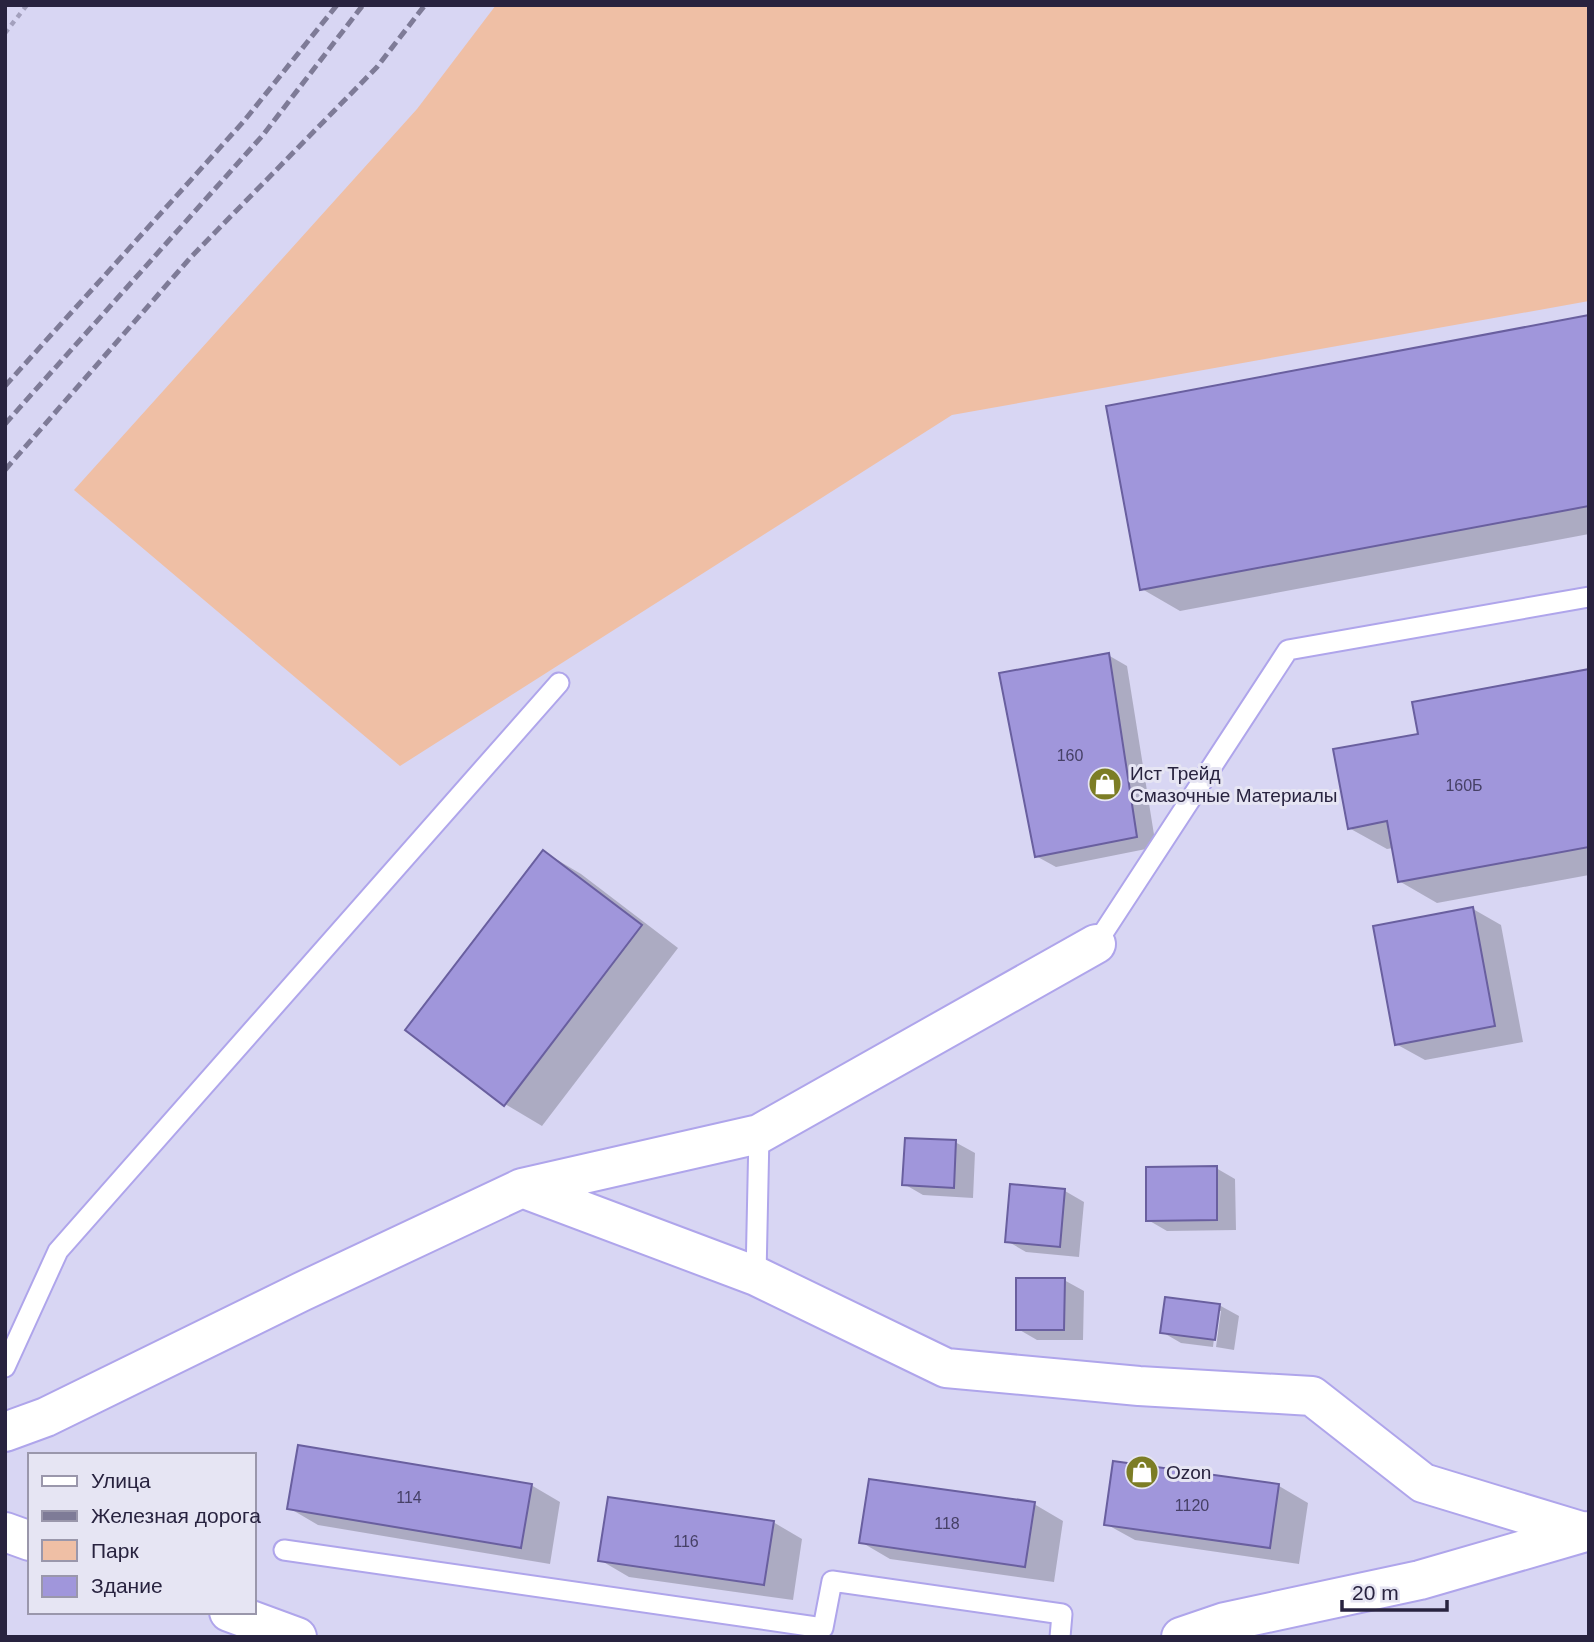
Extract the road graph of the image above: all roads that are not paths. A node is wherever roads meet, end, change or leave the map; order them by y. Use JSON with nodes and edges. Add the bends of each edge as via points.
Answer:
{"nodes":[{"id":1,"x":1589,"y":597,"type":"edge"},
{"id":2,"x":559,"y":683,"type":"dead end"},
{"id":3,"x":1096,"y":944,"type":"joint"},
{"id":4,"x":759,"y":1134,"type":"junction"},
{"id":5,"x":522,"y":1188,"type":"junction"},
{"id":6,"x":756,"y":1276,"type":"junction"},
{"id":7,"x":5,"y":1367,"type":"edge"},
{"id":8,"x":5,"y":1432,"type":"edge"},
{"id":9,"x":5,"y":1532,"type":"edge"},
{"id":10,"x":1587,"y":1532,"type":"edge"},
{"id":11,"x":28,"y":1540,"type":"edge"},
{"id":12,"x":284,"y":1550,"type":"dead end"},
{"id":13,"x":234,"y":1614,"type":"edge"},
{"id":14,"x":297,"y":1637,"type":"edge"},
{"id":15,"x":1060,"y":1637,"type":"edge"},
{"id":16,"x":1181,"y":1637,"type":"edge"}],
"edges":[{"from":1,"to":3,"type":"lane","via":[[1288,649]]},
{"from":2,"to":7,"type":"lane","via":[[58,1251]]},
{"from":3,"to":4,"type":"street"},
{"from":4,"to":5,"type":"street"},
{"from":4,"to":6,"type":"lane"},
{"from":5,"to":6,"type":"street"},
{"from":5,"to":8,"type":"street","via":[[46,1418]]},
{"from":6,"to":10,"type":"street","via":[[946,1368],[1139,1387],[1312,1396],[1423,1483]]},
{"from":9,"to":11,"type":"street"},
{"from":10,"to":16,"type":"street","via":[[1420,1580],[1224,1622]]},
{"from":12,"to":15,"type":"lane","via":[[823,1629],[832,1581],[1062,1614]]},
{"from":13,"to":14,"type":"street"}]}
